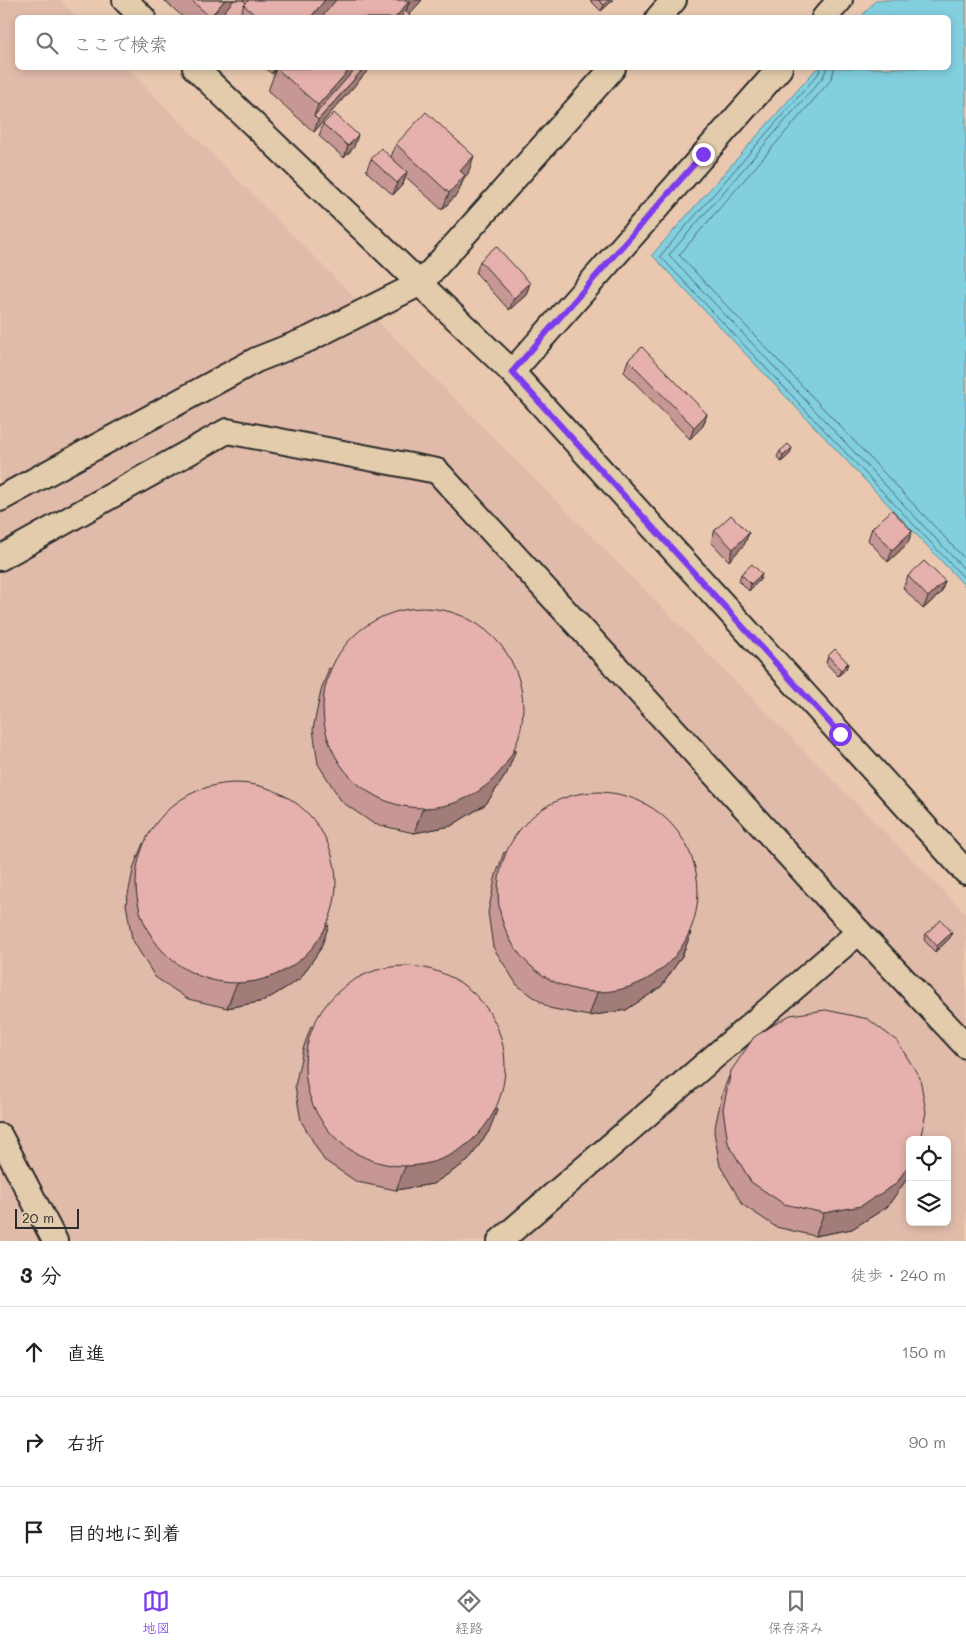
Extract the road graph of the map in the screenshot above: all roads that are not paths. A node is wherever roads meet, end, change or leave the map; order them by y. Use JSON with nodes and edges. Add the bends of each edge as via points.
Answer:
{"nodes":[{"id":1,"x":125,"y":0,"type":"edge"},
{"id":2,"x":674,"y":0,"type":"edge"},
{"id":3,"x":840,"y":0,"type":"edge"},
{"id":4,"x":140,"y":15,"type":"edge"},
{"id":5,"x":661,"y":15,"type":"edge"},
{"id":6,"x":827,"y":15,"type":"edge"},
{"id":7,"x":197,"y":70,"type":"edge"},
{"id":8,"x":611,"y":70,"type":"edge"},
{"id":9,"x":778,"y":70,"type":"edge"},
{"id":10,"x":421,"y":283,"type":"junction"},
{"id":11,"x":512,"y":372,"type":"junction"},
{"id":12,"x":0,"y":499,"type":"edge"},
{"id":13,"x":0,"y":558,"type":"edge"},
{"id":14,"x":966,"y":872,"type":"edge"},
{"id":15,"x":859,"y":932,"type":"junction"},
{"id":16,"x":966,"y":1046,"type":"edge"},
{"id":17,"x":0,"y":1136,"type":"edge"},
{"id":18,"x":55,"y":1241,"type":"edge"},
{"id":19,"x":500,"y":1241,"type":"edge"}],
"edges":[{"from":1,"to":4,"type":"street"},
{"from":2,"to":5,"type":"street"},
{"from":3,"to":6,"type":"street"},
{"from":7,"to":10,"type":"street"},
{"from":8,"to":10,"type":"street"},
{"from":9,"to":11,"type":"street"},
{"from":10,"to":11,"type":"street"},
{"from":10,"to":12,"type":"street","via":[[256,360]]},
{"from":11,"to":14,"type":"street"},
{"from":13,"to":15,"type":"street","via":[[227,431],[438,471]]},
{"from":15,"to":16,"type":"street"},
{"from":15,"to":19,"type":"street"},
{"from":17,"to":18,"type":"street"}]}
